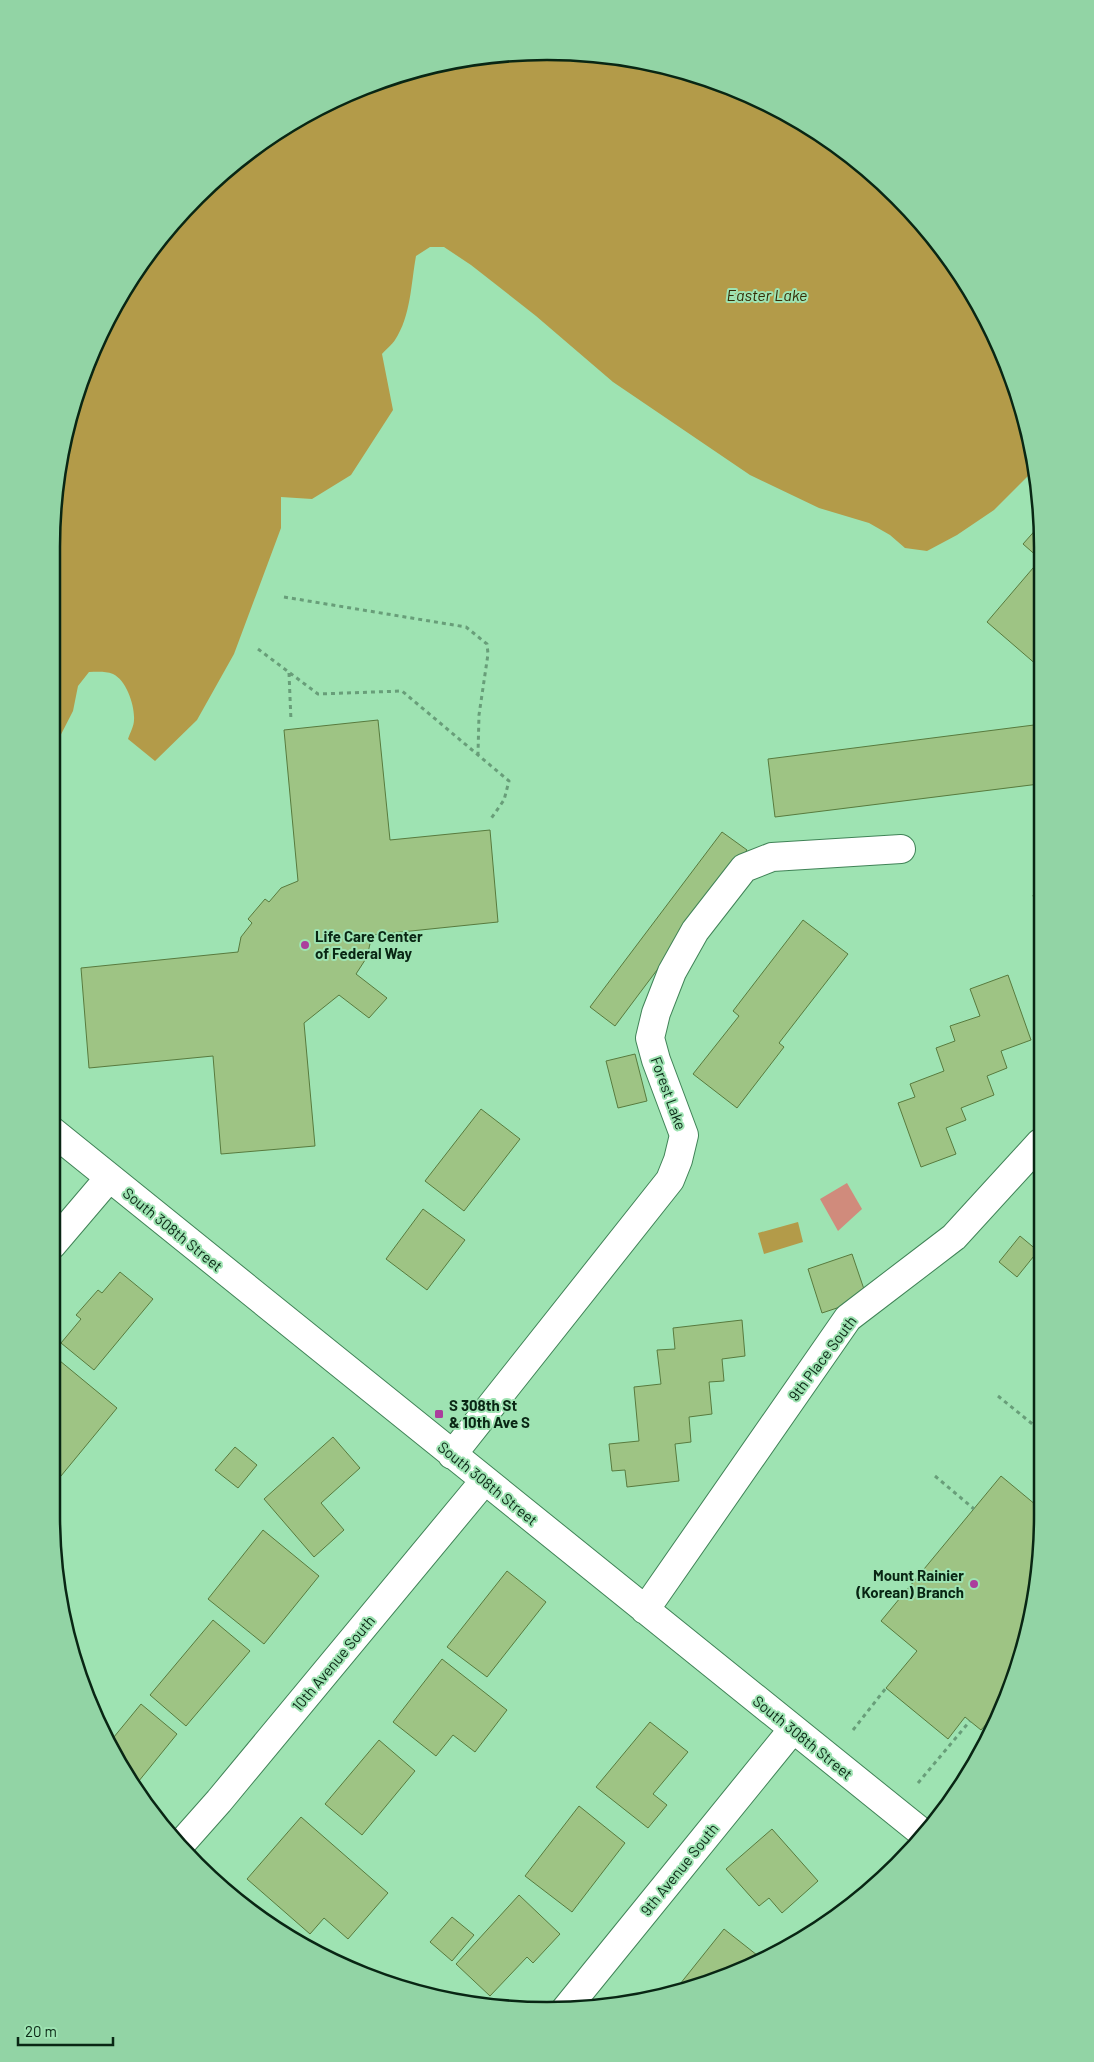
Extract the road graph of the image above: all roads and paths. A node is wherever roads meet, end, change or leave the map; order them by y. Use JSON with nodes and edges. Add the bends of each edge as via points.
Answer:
{"nodes":[{"id":1,"x":284,"y":597,"type":"dead end"},
{"id":2,"x":258,"y":649,"type":"dead end"},
{"id":3,"x":289,"y":672,"type":"junction"},
{"id":4,"x":291,"y":721,"type":"dead end"},
{"id":5,"x":478,"y":754,"type":"junction"},
{"id":6,"x":490,"y":820,"type":"dead end"},
{"id":7,"x":900,"y":850,"type":"dead end"},
{"id":8,"x":60,"y":1138,"type":"edge"},
{"id":9,"x":1034,"y":1150,"type":"edge"},
{"id":10,"x":109,"y":1178,"type":"junction"},
{"id":11,"x":60,"y":1236,"type":"edge"},
{"id":12,"x":998,"y":1396,"type":"dead end"},
{"id":13,"x":1034,"y":1425,"type":"edge"},
{"id":14,"x":452,"y":1455,"type":"junction"},
{"id":15,"x":935,"y":1476,"type":"dead end"},
{"id":16,"x":485,"y":1480,"type":"junction"},
{"id":17,"x":974,"y":1509,"type":"dead end"},
{"id":18,"x":645,"y":1610,"type":"junction"},
{"id":19,"x":886,"y":1688,"type":"dead end"},
{"id":20,"x":970,"y":1721,"type":"dead end"},
{"id":21,"x":792,"y":1729,"type":"junction"},
{"id":22,"x":853,"y":1730,"type":"dead end"},
{"id":23,"x":918,"y":1783,"type":"dead end"},
{"id":24,"x":918,"y":1830,"type":"edge"},
{"id":25,"x":185,"y":1840,"type":"edge"},
{"id":26,"x":572,"y":2001,"type":"edge"}],
"edges":[{"from":1,"to":5,"type":"path","via":[[466,627],[487,644],[488,654],[479,715]]},
{"from":2,"to":3,"type":"path"},
{"from":3,"to":4,"type":"path"},
{"from":3,"to":5,"type":"path","via":[[318,694],[402,692]]},
{"from":5,"to":6,"type":"path","via":[[510,781],[504,800]]},
{"from":7,"to":14,"type":"street","name":"Forest Lake","via":[[772,857],[744,868],[695,931],[672,972],[650,1038],[684,1135],[670,1180]]},
{"from":8,"to":10,"type":"street","name":"South 308th Street"},
{"from":9,"to":18,"type":"street","name":"9th Place South","via":[[954,1237],[848,1318]]},
{"from":10,"to":11,"type":"street"},
{"from":10,"to":14,"type":"street","name":"South 308th Street"},
{"from":12,"to":13,"type":"path"},
{"from":14,"to":16,"type":"street","name":"South 308th Street"},
{"from":15,"to":17,"type":"path"},
{"from":16,"to":18,"type":"street","name":"South 308th Street"},
{"from":16,"to":25,"type":"street","name":"10th Avenue South"},
{"from":18,"to":21,"type":"street","name":"South 308th Street"},
{"from":19,"to":22,"type":"path"},
{"from":20,"to":23,"type":"path"},
{"from":21,"to":24,"type":"street","name":"South 308th Street"},
{"from":21,"to":26,"type":"street","name":"9th Avenue South"}]}
